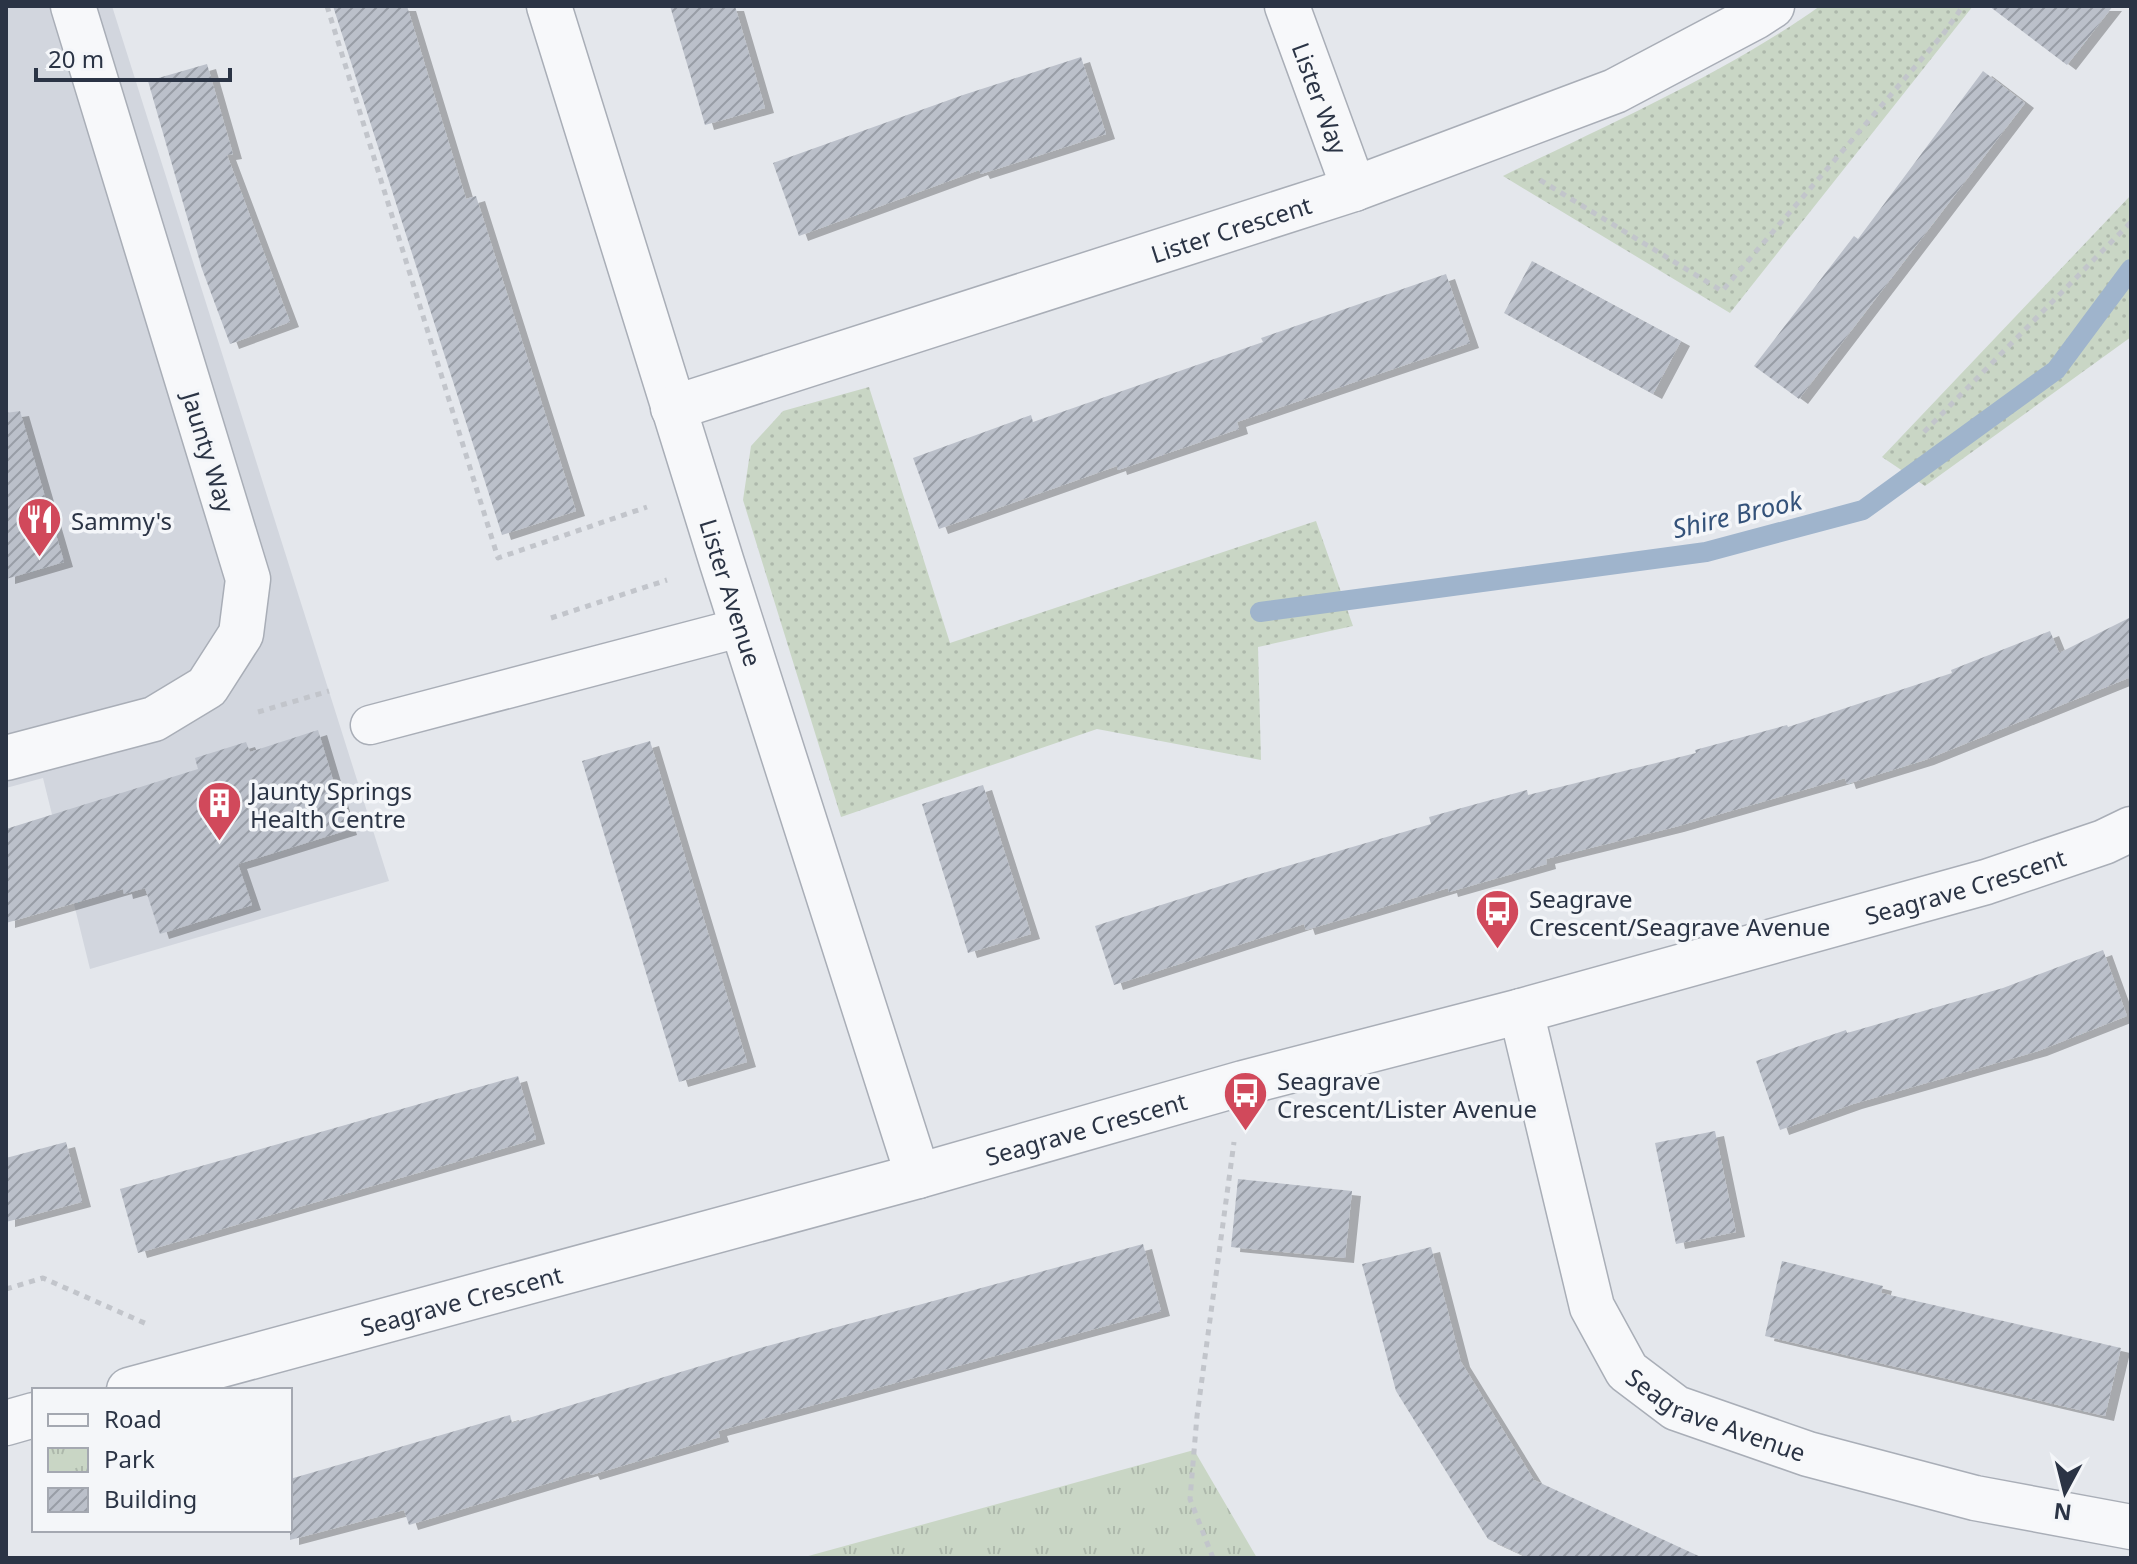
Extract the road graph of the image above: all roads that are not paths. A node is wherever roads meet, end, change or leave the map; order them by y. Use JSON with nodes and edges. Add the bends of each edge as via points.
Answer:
{"nodes":[{"id":1,"x":73,"y":6,"type":"edge"},
{"id":2,"x":549,"y":6,"type":"edge"},
{"id":3,"x":1287,"y":6,"type":"edge"},
{"id":4,"x":1772,"y":6,"type":"edge"},
{"id":5,"x":1354,"y":189,"type":"junction"},
{"id":6,"x":673,"y":408,"type":"junction"},
{"id":7,"x":743,"y":627,"type":"junction"},
{"id":8,"x":370,"y":725,"type":"dead end"},
{"id":9,"x":6,"y":758,"type":"edge"},
{"id":10,"x":2131,"y":829,"type":"edge"},
{"id":11,"x":1521,"y":1011,"type":"junction"},
{"id":12,"x":918,"y":1176,"type":"junction"},
{"id":13,"x":137,"y":1388,"type":"edge"},
{"id":14,"x":32,"y":1416,"type":"edge"},
{"id":15,"x":6,"y":1423,"type":"edge"},
{"id":16,"x":2131,"y":1527,"type":"edge"}],
"edges":[{"from":1,"to":9,"type":"street","name":"Jaunty Way","via":[[248,579],[241,634],[207,687],[154,719]]},
{"from":2,"to":6,"type":"street","name":"Lister Avenue"},
{"from":3,"to":5,"type":"street","name":"Lister Way"},
{"from":4,"to":5,"type":"street","name":"Lister Crescent","via":[[1615,91]]},
{"from":5,"to":6,"type":"street","name":"Lister Crescent"},
{"from":6,"to":7,"type":"street","name":"Lister Avenue"},
{"from":7,"to":8,"type":"lane"},
{"from":7,"to":12,"type":"street","name":"Lister Avenue"},
{"from":10,"to":11,"type":"street","name":"Seagrave Crescent","via":[[1986,882]]},
{"from":11,"to":12,"type":"street","name":"Seagrave Crescent"},
{"from":11,"to":16,"type":"street","name":"Seagrave Avenue","via":[[1592,1307],[1627,1371],[1676,1408],[1808,1454],[1975,1498]]},
{"from":12,"to":13,"type":"street","name":"Seagrave Crescent"},
{"from":14,"to":15,"type":"street"}]}
